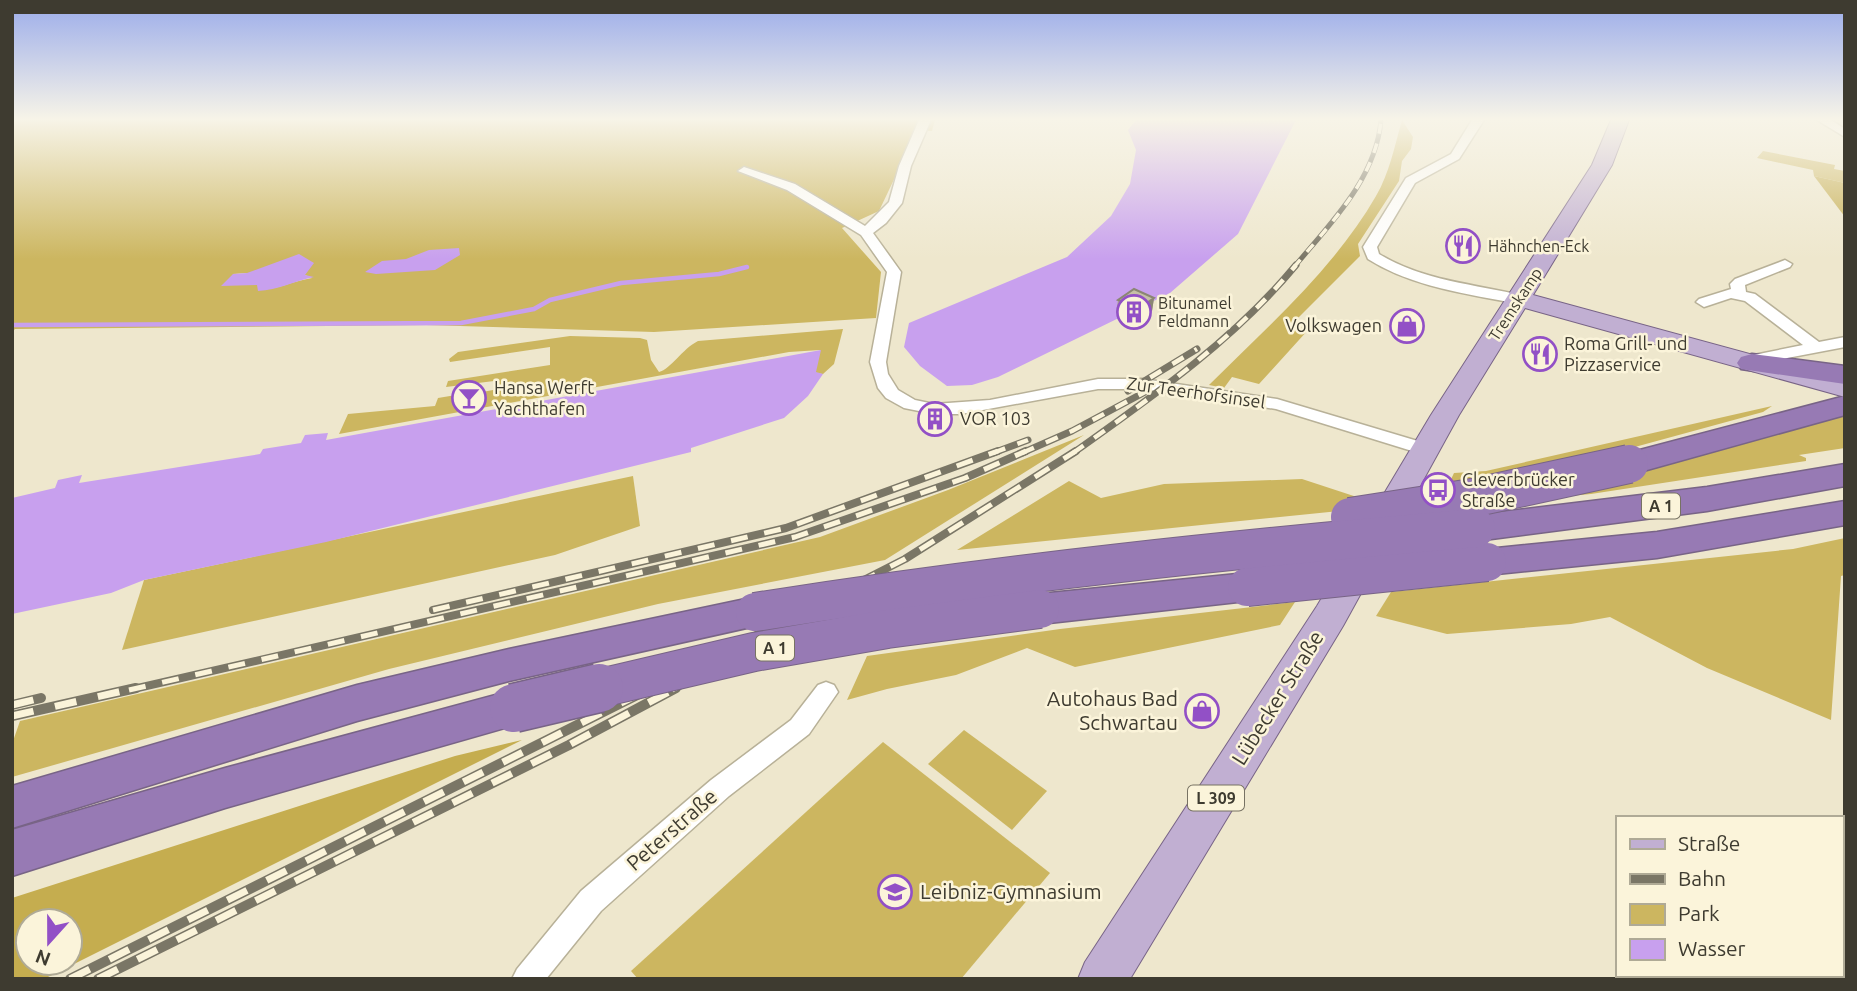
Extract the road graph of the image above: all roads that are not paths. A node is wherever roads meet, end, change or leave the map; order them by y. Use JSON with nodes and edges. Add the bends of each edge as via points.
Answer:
{"nodes":[{"id":1,"x":905,"y":166,"type":"edge"},
{"id":2,"x":1437,"y":166,"type":"edge"},
{"id":3,"x":1601,"y":166,"type":"edge"},
{"id":4,"x":744,"y":171,"type":"dead end"},
{"id":5,"x":866,"y":232,"type":"junction"},
{"id":6,"x":1785,"y":264,"type":"dead end"},
{"id":7,"x":1739,"y":293,"type":"junction"},
{"id":8,"x":1519,"y":299,"type":"junction"},
{"id":9,"x":1704,"y":302,"type":"dead end"},
{"id":10,"x":1845,"y":342,"type":"edge"},
{"id":11,"x":1817,"y":348,"type":"junction"},
{"id":12,"x":1748,"y":362,"type":"junction"},
{"id":13,"x":1845,"y":375,"type":"edge"},
{"id":14,"x":1845,"y":389,"type":"edge"},
{"id":15,"x":1845,"y":405,"type":"edge"},
{"id":16,"x":1799,"y":418,"type":"junction"},
{"id":17,"x":1425,"y":449,"type":"junction"},
{"id":18,"x":1845,"y":475,"type":"edge"},
{"id":19,"x":1845,"y":513,"type":"edge"},
{"id":20,"x":1482,"y":545,"type":"junction"},
{"id":21,"x":1245,"y":548,"type":"junction"},
{"id":22,"x":512,"y":687,"type":"junction"},
{"id":23,"x":827,"y":692,"type":"dead end"},
{"id":24,"x":12,"y":807,"type":"edge"},
{"id":25,"x":12,"y":853,"type":"edge"},
{"id":26,"x":527,"y":979,"type":"edge"},
{"id":27,"x":1102,"y":979,"type":"edge"}],
"edges":[{"from":1,"to":5,"type":"street","via":[[895,203]]},
{"from":2,"to":8,"type":"street","via":[[1410,181],[1370,247],[1373,256],[1396,268],[1463,288]]},
{"from":3,"to":8,"type":"main road","name":"Tremskamp","number":"L 309"},
{"from":4,"to":5,"type":"street","name":"Zur Teerhofsinsel","via":[[791,187]]},
{"from":5,"to":17,"type":"street","name":"Zur Teerhofsinsel","via":[[894,272],[878,370],[893,396],[917,408],[954,410],[1120,382],[1279,405]]},
{"from":6,"to":7,"type":"street","via":[[1740,282]]},
{"from":7,"to":9,"type":"street"},
{"from":7,"to":11,"type":"street"},
{"from":8,"to":12,"type":"main road"},
{"from":8,"to":17,"type":"main road","name":"Tremskamp","number":"L 309"},
{"from":10,"to":11,"type":"street"},
{"from":11,"to":12,"type":"street"},
{"from":12,"to":13,"type":"highway"},
{"from":12,"to":14,"type":"main road"},
{"from":12,"to":16,"type":"highway","via":[[1793,394]]},
{"from":15,"to":16,"type":"highway"},
{"from":16,"to":21,"type":"highway","bridge":true,"via":[[1629,464],[1472,498],[1284,528]]},
{"from":17,"to":27,"type":"main road","name":"Lübecker Straße","number":"L 309","via":[[1316,637]]},
{"from":18,"to":20,"type":"highway","number":"A 1","via":[[1634,511]]},
{"from":19,"to":20,"type":"highway","number":"A 1","via":[[1657,545]]},
{"from":20,"to":21,"type":"highway","number":"A 1","bridge":true},
{"from":20,"to":22,"type":"highway","number":"A 1","bridge":true},
{"from":21,"to":22,"type":"highway","number":"A 1","bridge":true,"via":[[1023,572],[755,612]]},
{"from":22,"to":24,"type":"highway","number":"A 1","via":[[357,703]]},
{"from":22,"to":25,"type":"highway","number":"A 1","via":[[225,788]]},
{"from":23,"to":26,"type":"street","name":"Peterstraße","via":[[800,727],[720,788],[591,901]]}]}
